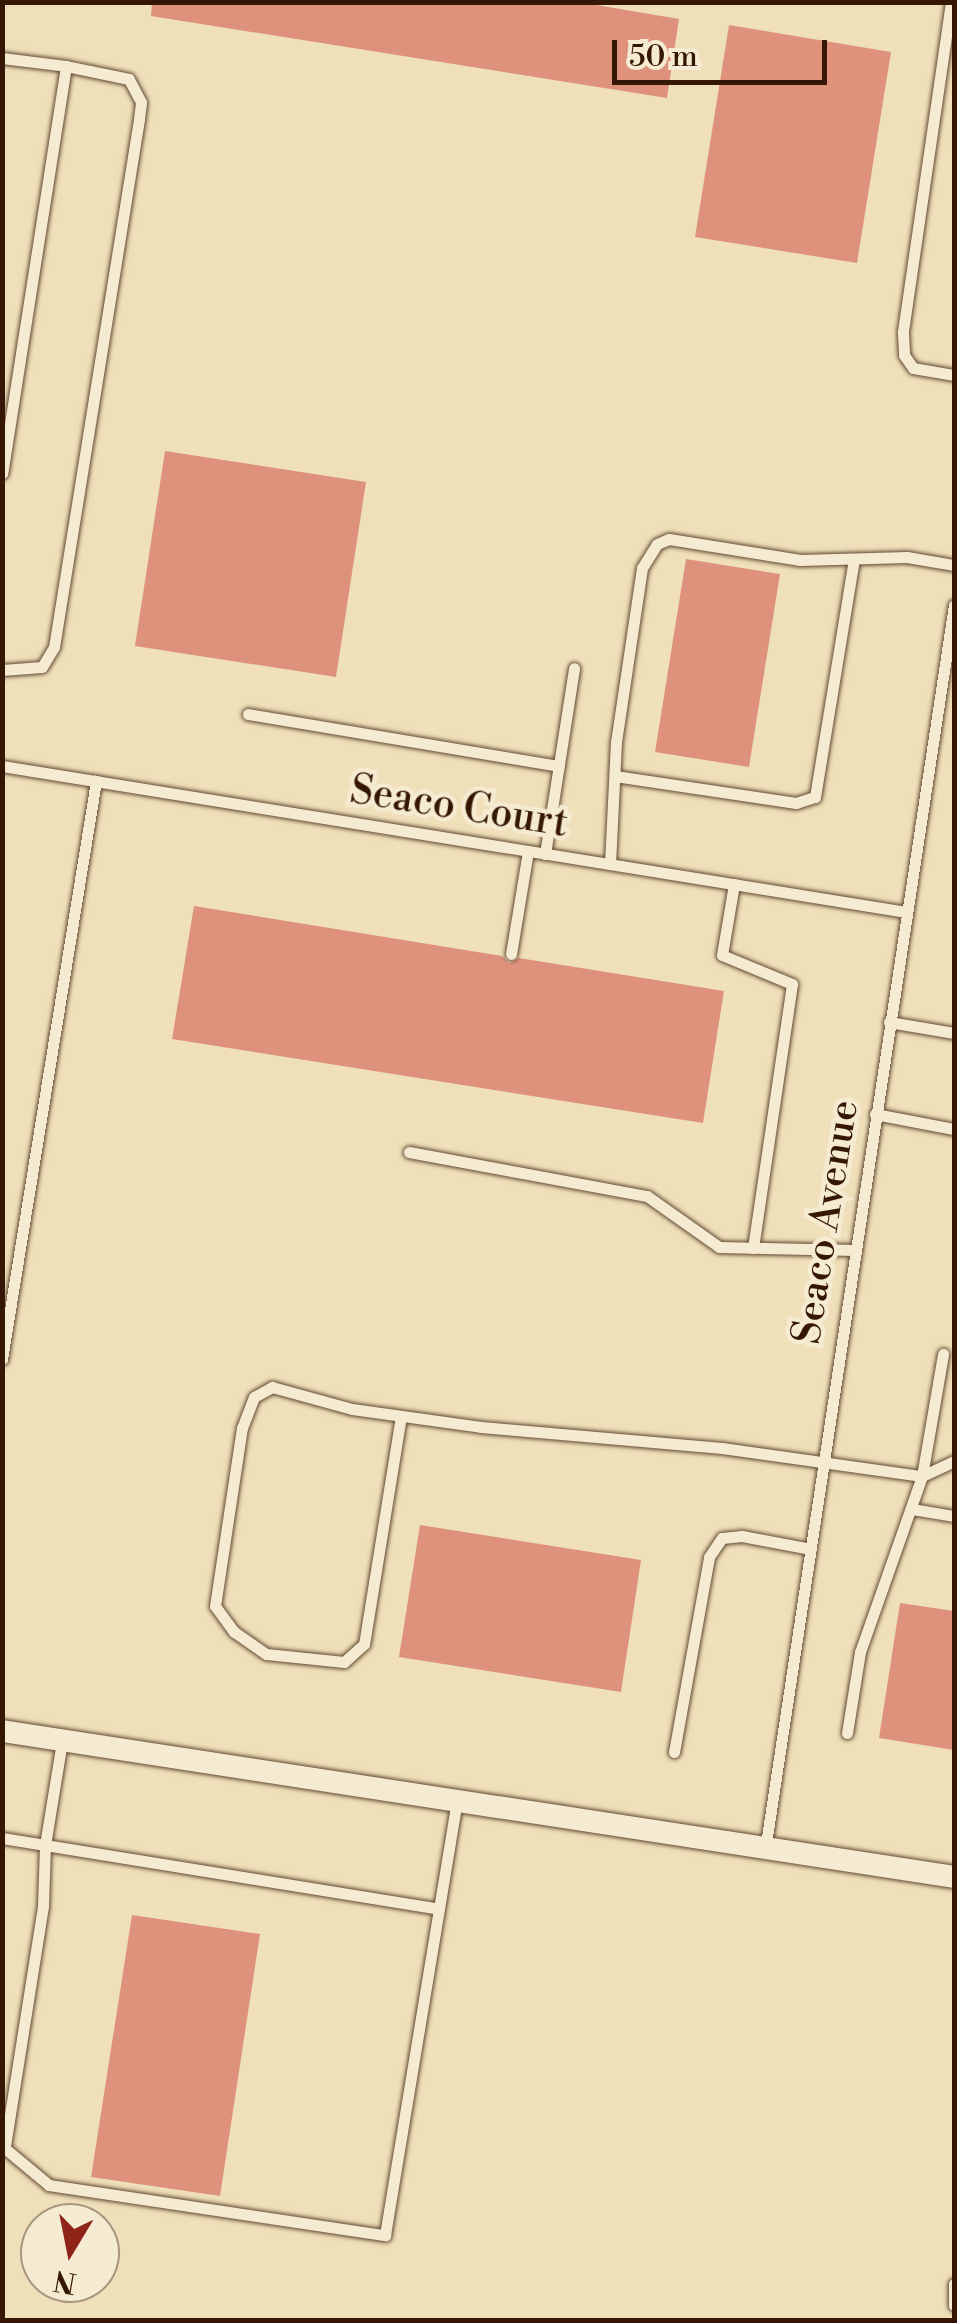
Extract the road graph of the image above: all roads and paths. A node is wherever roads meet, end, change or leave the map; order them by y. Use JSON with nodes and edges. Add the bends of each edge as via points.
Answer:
{"nodes":[{"id":1,"x":951,"y":2,"type":"edge"},
{"id":2,"x":2,"y":58,"type":"edge"},
{"id":3,"x":66,"y":66,"type":"junction"},
{"id":4,"x":954,"y":375,"type":"edge"},
{"id":5,"x":2,"y":473,"type":"edge"},
{"id":6,"x":854,"y":560,"type":"junction"},
{"id":7,"x":954,"y":565,"type":"edge"},
{"id":8,"x":954,"y":605,"type":"edge"},
{"id":9,"x":574,"y":668,"type":"dead end"},
{"id":10,"x":2,"y":670,"type":"edge"},
{"id":11,"x":949,"y":673,"type":"edge"},
{"id":12,"x":248,"y":714,"type":"dead end"},
{"id":13,"x":2,"y":766,"type":"edge"},
{"id":14,"x":558,"y":766,"type":"junction"},
{"id":15,"x":615,"y":776,"type":"junction"},
{"id":16,"x":96,"y":781,"type":"junction"},
{"id":17,"x":528,"y":851,"type":"junction"},
{"id":18,"x":545,"y":854,"type":"junction"},
{"id":19,"x":610,"y":864,"type":"junction"},
{"id":20,"x":734,"y":884,"type":"junction"},
{"id":21,"x":906,"y":912,"type":"junction"},
{"id":22,"x":511,"y":954,"type":"dead end"},
{"id":23,"x":889,"y":1022,"type":"junction"},
{"id":24,"x":954,"y":1032,"type":"edge"},
{"id":25,"x":876,"y":1114,"type":"junction"},
{"id":26,"x":954,"y":1129,"type":"edge"},
{"id":27,"x":409,"y":1152,"type":"dead end"},
{"id":28,"x":753,"y":1248,"type":"junction"},
{"id":29,"x":855,"y":1250,"type":"junction"},
{"id":30,"x":943,"y":1354,"type":"dead end"},
{"id":31,"x":2,"y":1359,"type":"edge"},
{"id":32,"x":401,"y":1416,"type":"junction"},
{"id":33,"x":824,"y":1460,"type":"junction"},
{"id":34,"x":954,"y":1460,"type":"edge"},
{"id":35,"x":922,"y":1476,"type":"junction"},
{"id":36,"x":912,"y":1509,"type":"junction"},
{"id":37,"x":954,"y":1516,"type":"edge"},
{"id":38,"x":810,"y":1549,"type":"junction"},
{"id":39,"x":2,"y":1732,"type":"edge"},
{"id":40,"x":848,"y":1734,"type":"dead end"},
{"id":41,"x":62,"y":1741,"type":"junction"},
{"id":42,"x":674,"y":1752,"type":"dead end"},
{"id":43,"x":457,"y":1802,"type":"junction"},
{"id":44,"x":2,"y":1838,"type":"edge"},
{"id":45,"x":45,"y":1845,"type":"junction"},
{"id":46,"x":765,"y":1850,"type":"junction"},
{"id":47,"x":954,"y":1877,"type":"edge"},
{"id":48,"x":439,"y":1909,"type":"junction"},
{"id":49,"x":4,"y":2146,"type":"edge"},
{"id":50,"x":954,"y":2284,"type":"edge"},
{"id":51,"x":954,"y":2306,"type":"edge"}],
"edges":[{"from":1,"to":4,"type":"lane","via":[[903,334],[913,368]]},
{"from":2,"to":3,"type":"lane"},
{"from":3,"to":5,"type":"lane"},
{"from":3,"to":10,"type":"lane","via":[[129,80],[141,102],[54,647],[42,667]]},
{"from":6,"to":7,"type":"lane","via":[[907,557]]},
{"from":6,"to":15,"type":"lane","via":[[800,560],[669,538],[657,544],[642,568]]},
{"from":6,"to":15,"type":"lane","via":[[815,797],[796,803]]},
{"from":8,"to":11,"type":"lane","name":"Seaco Avenue"},
{"from":9,"to":14,"type":"lane"},
{"from":11,"to":21,"type":"lane","name":"Seaco Avenue"},
{"from":12,"to":14,"type":"lane"},
{"from":13,"to":16,"type":"lane","name":"Seaco Court"},
{"from":14,"to":18,"type":"lane"},
{"from":15,"to":19,"type":"lane"},
{"from":16,"to":17,"type":"lane","name":"Seaco Court"},
{"from":16,"to":31,"type":"lane"},
{"from":17,"to":18,"type":"lane","name":"Seaco Court"},
{"from":17,"to":22,"type":"lane"},
{"from":18,"to":19,"type":"lane","name":"Seaco Court"},
{"from":19,"to":20,"type":"lane","name":"Seaco Court"},
{"from":20,"to":21,"type":"lane","name":"Seaco Court"},
{"from":20,"to":28,"type":"lane","via":[[722,955],[792,984]]},
{"from":21,"to":23,"type":"lane","name":"Seaco Avenue"},
{"from":23,"to":24,"type":"lane"},
{"from":23,"to":25,"type":"lane","name":"Seaco Avenue"},
{"from":25,"to":26,"type":"lane"},
{"from":25,"to":29,"type":"lane","name":"Seaco Avenue"},
{"from":27,"to":28,"type":"lane","via":[[647,1196],[705,1241]]},
{"from":28,"to":29,"type":"lane"},
{"from":29,"to":33,"type":"lane","name":"Seaco Avenue"},
{"from":30,"to":35,"type":"lane"},
{"from":32,"to":32,"type":"lane","via":[[272,1387],[254,1398],[242,1428],[215,1606],[234,1632],[266,1654],[344,1662],[364,1644]]},
{"from":32,"to":33,"type":"lane"},
{"from":33,"to":35,"type":"lane"},
{"from":33,"to":38,"type":"lane","name":"Seaco Avenue"},
{"from":34,"to":35,"type":"lane"},
{"from":35,"to":36,"type":"lane"},
{"from":36,"to":37,"type":"lane"},
{"from":36,"to":40,"type":"lane","via":[[860,1652]]},
{"from":38,"to":42,"type":"lane","via":[[742,1536],[722,1538],[709,1557]]},
{"from":38,"to":46,"type":"lane","name":"Seaco Avenue"},
{"from":39,"to":41,"type":"street"},
{"from":41,"to":43,"type":"street"},
{"from":41,"to":45,"type":"lane"},
{"from":43,"to":46,"type":"street"},
{"from":43,"to":48,"type":"lane"},
{"from":44,"to":45,"type":"lane"},
{"from":45,"to":48,"type":"lane"},
{"from":45,"to":49,"type":"lane","via":[[43,1906]]},
{"from":46,"to":47,"type":"street"},
{"from":48,"to":49,"type":"lane","via":[[385,2235],[49,2185]]},
{"from":50,"to":51,"type":"lane"}]}
